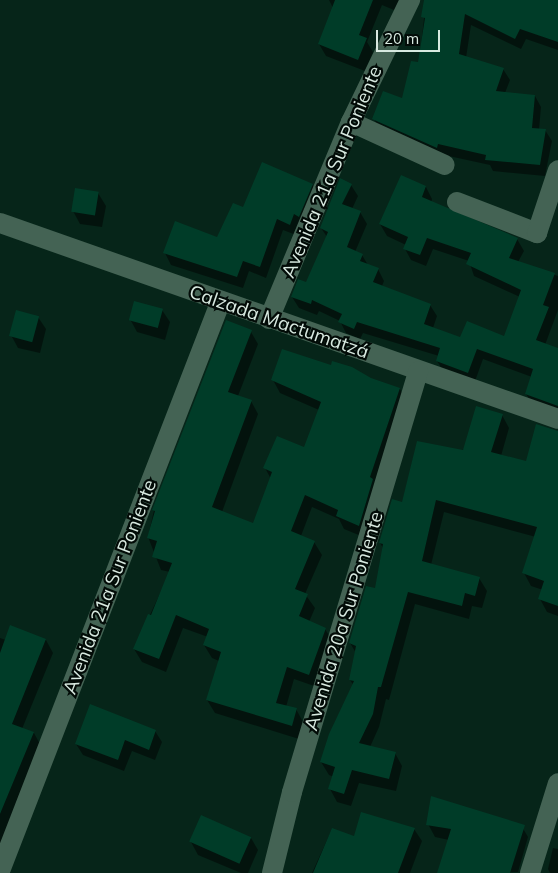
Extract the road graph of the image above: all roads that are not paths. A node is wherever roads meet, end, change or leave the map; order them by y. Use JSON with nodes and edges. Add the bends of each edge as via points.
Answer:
{"nodes":[{"id":1,"x":410,"y":0,"type":"edge"},
{"id":2,"x":351,"y":122,"type":"junction"},
{"id":3,"x":445,"y":165,"type":"dead end"},
{"id":4,"x":558,"y":170,"type":"edge"},
{"id":5,"x":457,"y":202,"type":"dead end"},
{"id":6,"x":0,"y":223,"type":"edge"},
{"id":7,"x":220,"y":303,"type":"junction"},
{"id":8,"x":269,"y":319,"type":"junction"},
{"id":9,"x":418,"y":371,"type":"junction"},
{"id":10,"x":558,"y":418,"type":"edge"},
{"id":11,"x":558,"y":784,"type":"edge"},
{"id":12,"x":550,"y":834,"type":"edge"},
{"id":13,"x":0,"y":871,"type":"edge"},
{"id":14,"x":272,"y":873,"type":"edge"},
{"id":15,"x":530,"y":873,"type":"edge"}],
"edges":[{"from":1,"to":2,"type":"street","name":"Avenida 21a Sur Poniente"},
{"from":2,"to":3,"type":"street"},
{"from":2,"to":8,"type":"street","name":"Avenida 21a Sur Poniente"},
{"from":4,"to":5,"type":"street","via":[[537,233]]},
{"from":6,"to":7,"type":"street","name":"Calzada Mactumatzá"},
{"from":7,"to":8,"type":"street","name":"Calzada Mactumatzá"},
{"from":7,"to":13,"type":"street","name":"Avenida 21a Sur Poniente"},
{"from":8,"to":9,"type":"street","name":"Calzada Mactumatzá"},
{"from":9,"to":10,"type":"street","name":"Calzada Mactumatzá"},
{"from":9,"to":14,"type":"street","name":"Avenida 20a Sur Poniente","via":[[292,792]]},
{"from":11,"to":12,"type":"street"},
{"from":12,"to":15,"type":"street"}]}
